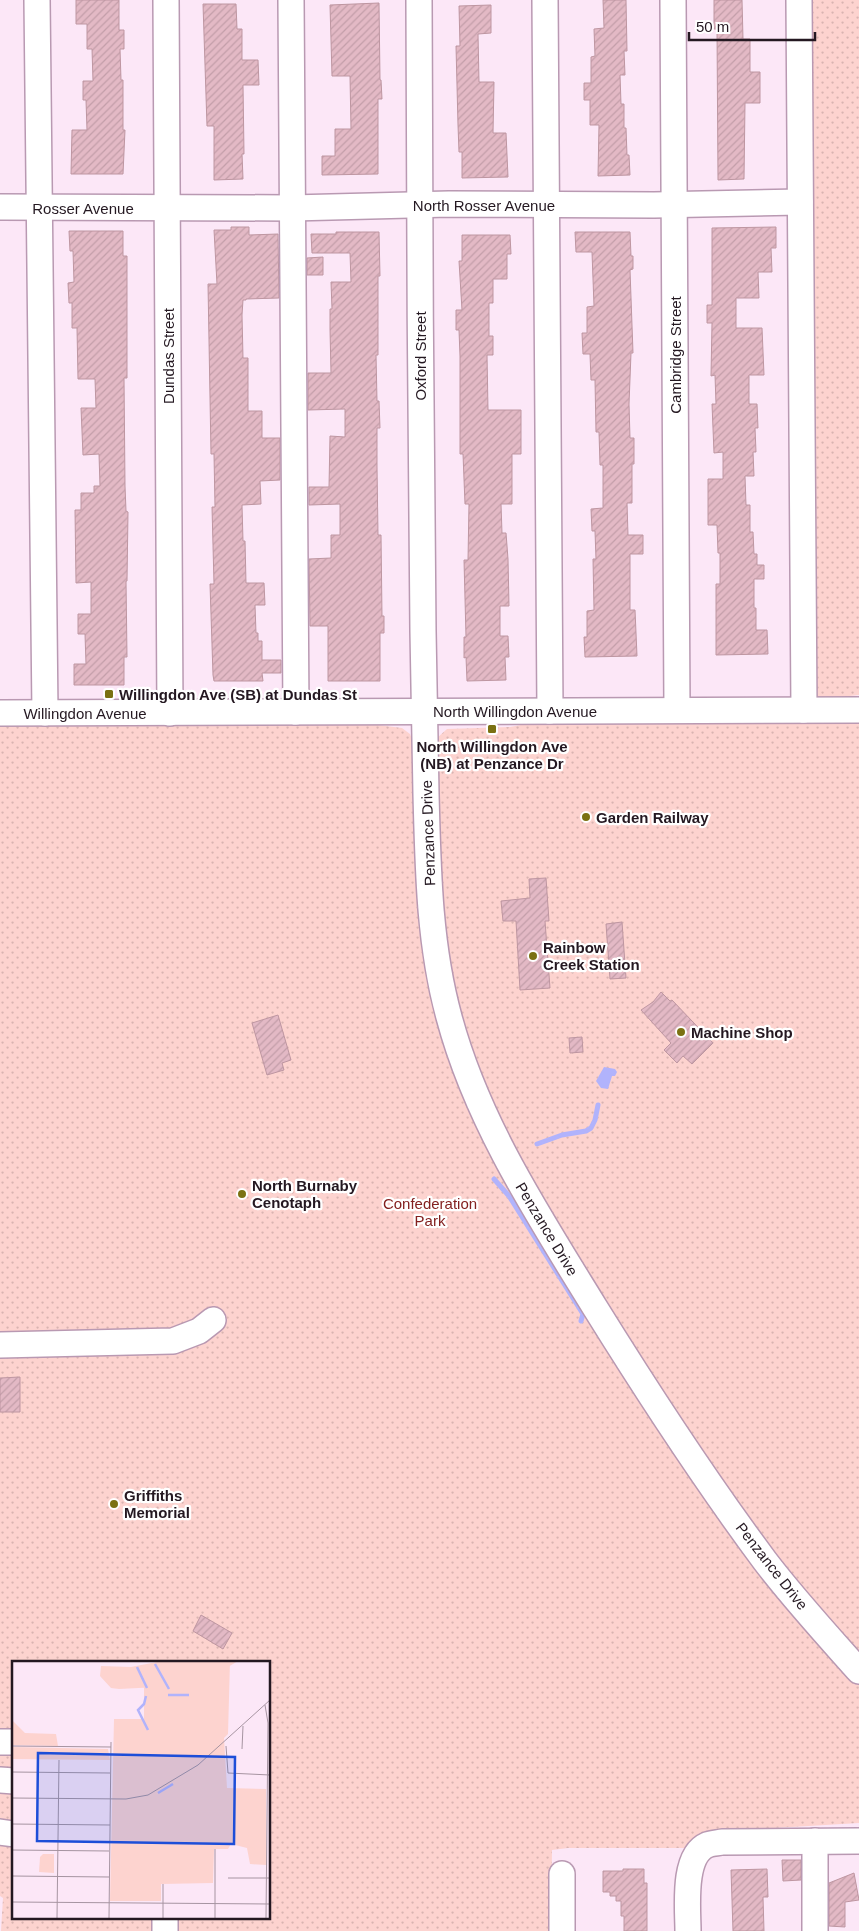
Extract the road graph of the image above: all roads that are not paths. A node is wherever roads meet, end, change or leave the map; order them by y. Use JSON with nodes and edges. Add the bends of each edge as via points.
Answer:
{"nodes":[{"id":1,"x":37,"y":0,"type":"edge"},
{"id":2,"x":166,"y":0,"type":"edge"},
{"id":3,"x":291,"y":0,"type":"edge"},
{"id":4,"x":419,"y":0,"type":"edge"},
{"id":5,"x":545,"y":0,"type":"edge"},
{"id":6,"x":673,"y":0,"type":"edge"},
{"id":7,"x":799,"y":0,"type":"edge"},
{"id":8,"x":800,"y":202,"type":"junction"},
{"id":9,"x":420,"y":205,"type":"junction"},
{"id":10,"x":547,"y":205,"type":"junction"},
{"id":11,"x":673,"y":205,"type":"junction"},
{"id":12,"x":0,"y":207,"type":"edge"},
{"id":13,"x":40,"y":208,"type":"junction"},
{"id":14,"x":167,"y":208,"type":"junction"},
{"id":15,"x":292,"y":208,"type":"junction"},
{"id":16,"x":677,"y":710,"type":"junction"},
{"id":17,"x":804,"y":710,"type":"junction"},
{"id":18,"x":859,"y":710,"type":"edge"},
{"id":19,"x":550,"y":711,"type":"junction"},
{"id":20,"x":296,"y":712,"type":"junction"},
{"id":21,"x":424,"y":712,"type":"junction"},
{"id":22,"x":0,"y":713,"type":"edge"},
{"id":23,"x":45,"y":713,"type":"junction"},
{"id":24,"x":170,"y":713,"type":"junction"},
{"id":25,"x":213,"y":1320,"type":"dead end"},
{"id":26,"x":0,"y":1345,"type":"edge"},
{"id":27,"x":859,"y":1671,"type":"edge"},
{"id":28,"x":815,"y":1841,"type":"junction"},
{"id":29,"x":859,"y":1841,"type":"edge"},
{"id":30,"x":562,"y":1874,"type":"dead end"},
{"id":31,"x":165,"y":1918,"type":"edge"},
{"id":32,"x":165,"y":1931,"type":"edge"},
{"id":33,"x":562,"y":1931,"type":"edge"},
{"id":34,"x":688,"y":1931,"type":"edge"},
{"id":35,"x":815,"y":1931,"type":"edge"}],
"edges":[{"from":1,"to":13,"type":"street"},
{"from":2,"to":14,"type":"street","name":"Dundas Street"},
{"from":3,"to":15,"type":"street"},
{"from":4,"to":9,"type":"street","name":"Oxford Street"},
{"from":5,"to":10,"type":"street"},
{"from":6,"to":11,"type":"street","name":"Cambridge Street"},
{"from":7,"to":8,"type":"street"},
{"from":8,"to":11,"type":"street","name":"North Rosser Avenue"},
{"from":8,"to":17,"type":"street"},
{"from":9,"to":10,"type":"street","name":"North Rosser Avenue"},
{"from":9,"to":15,"type":"street","name":"North Rosser Avenue"},
{"from":9,"to":21,"type":"street","name":"Oxford Street"},
{"from":10,"to":11,"type":"street","name":"North Rosser Avenue"},
{"from":10,"to":19,"type":"street"},
{"from":11,"to":16,"type":"street","name":"Cambridge Street"},
{"from":12,"to":13,"type":"street","name":"Rosser Avenue"},
{"from":13,"to":14,"type":"street","name":"Rosser Avenue"},
{"from":13,"to":23,"type":"street"},
{"from":14,"to":15,"type":"street","name":"North Rosser Avenue"},
{"from":14,"to":24,"type":"street","name":"Dundas Street"},
{"from":15,"to":20,"type":"street"},
{"from":16,"to":17,"type":"street","name":"North Willingdon Avenue"},
{"from":16,"to":19,"type":"street","name":"North Willingdon Avenue"},
{"from":17,"to":18,"type":"street","name":"North Willingdon Avenue"},
{"from":19,"to":21,"type":"street","name":"North Willingdon Avenue"},
{"from":20,"to":21,"type":"street","name":"North Willingdon Avenue"},
{"from":20,"to":24,"type":"street","name":"North Willingdon Avenue"},
{"from":21,"to":27,"type":"street","name":"Penzance Drive","via":[[428,864],[438,971],[455,1038],[496,1138],[553,1240],[707,1479],[768,1564]]},
{"from":22,"to":23,"type":"street","name":"Willingdon Avenue"},
{"from":23,"to":24,"type":"street","name":"Willingdon Avenue"},
{"from":25,"to":26,"type":"street","via":[[198,1331],[173,1341]]},
{"from":28,"to":29,"type":"street"},
{"from":28,"to":34,"type":"street","via":[[705,1845],[695,1857],[689,1873]]},
{"from":28,"to":35,"type":"street"},
{"from":30,"to":33,"type":"street"},
{"from":31,"to":32,"type":"street"}]}
